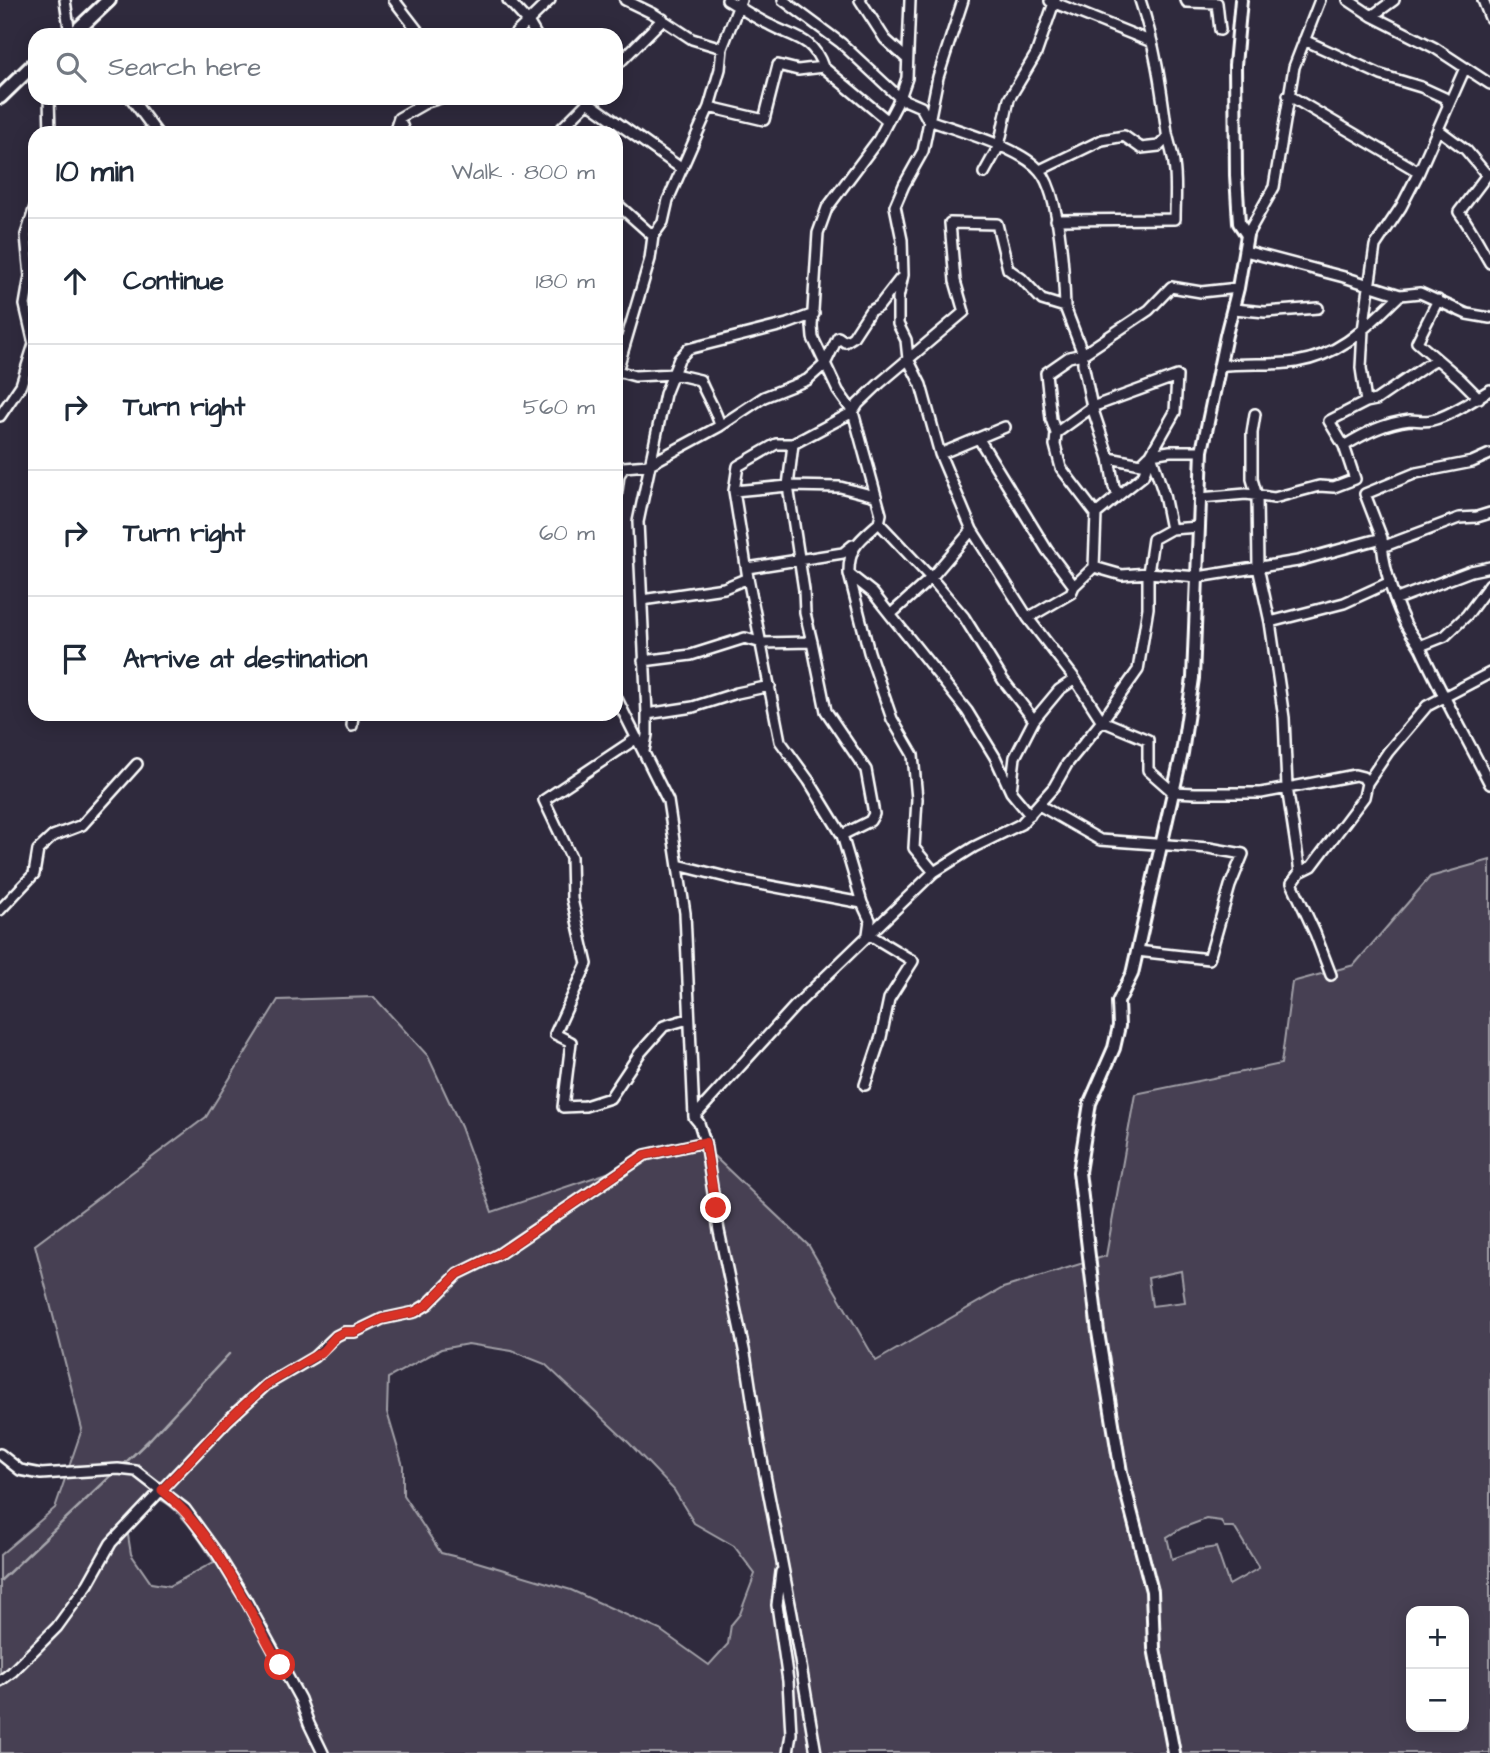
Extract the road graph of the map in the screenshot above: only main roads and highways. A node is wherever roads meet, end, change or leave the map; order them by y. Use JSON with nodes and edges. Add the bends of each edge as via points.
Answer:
{"nodes":[{"id":1,"x":109,"y":0,"type":"edge"},
{"id":2,"x":79,"y":28,"type":"edge"},
{"id":3,"x":28,"y":72,"type":"edge"},
{"id":4,"x":0,"y":97,"type":"edge"}],
"edges":[{"from":1,"to":2,"type":"main road"},
{"from":3,"to":4,"type":"main road"}]}
